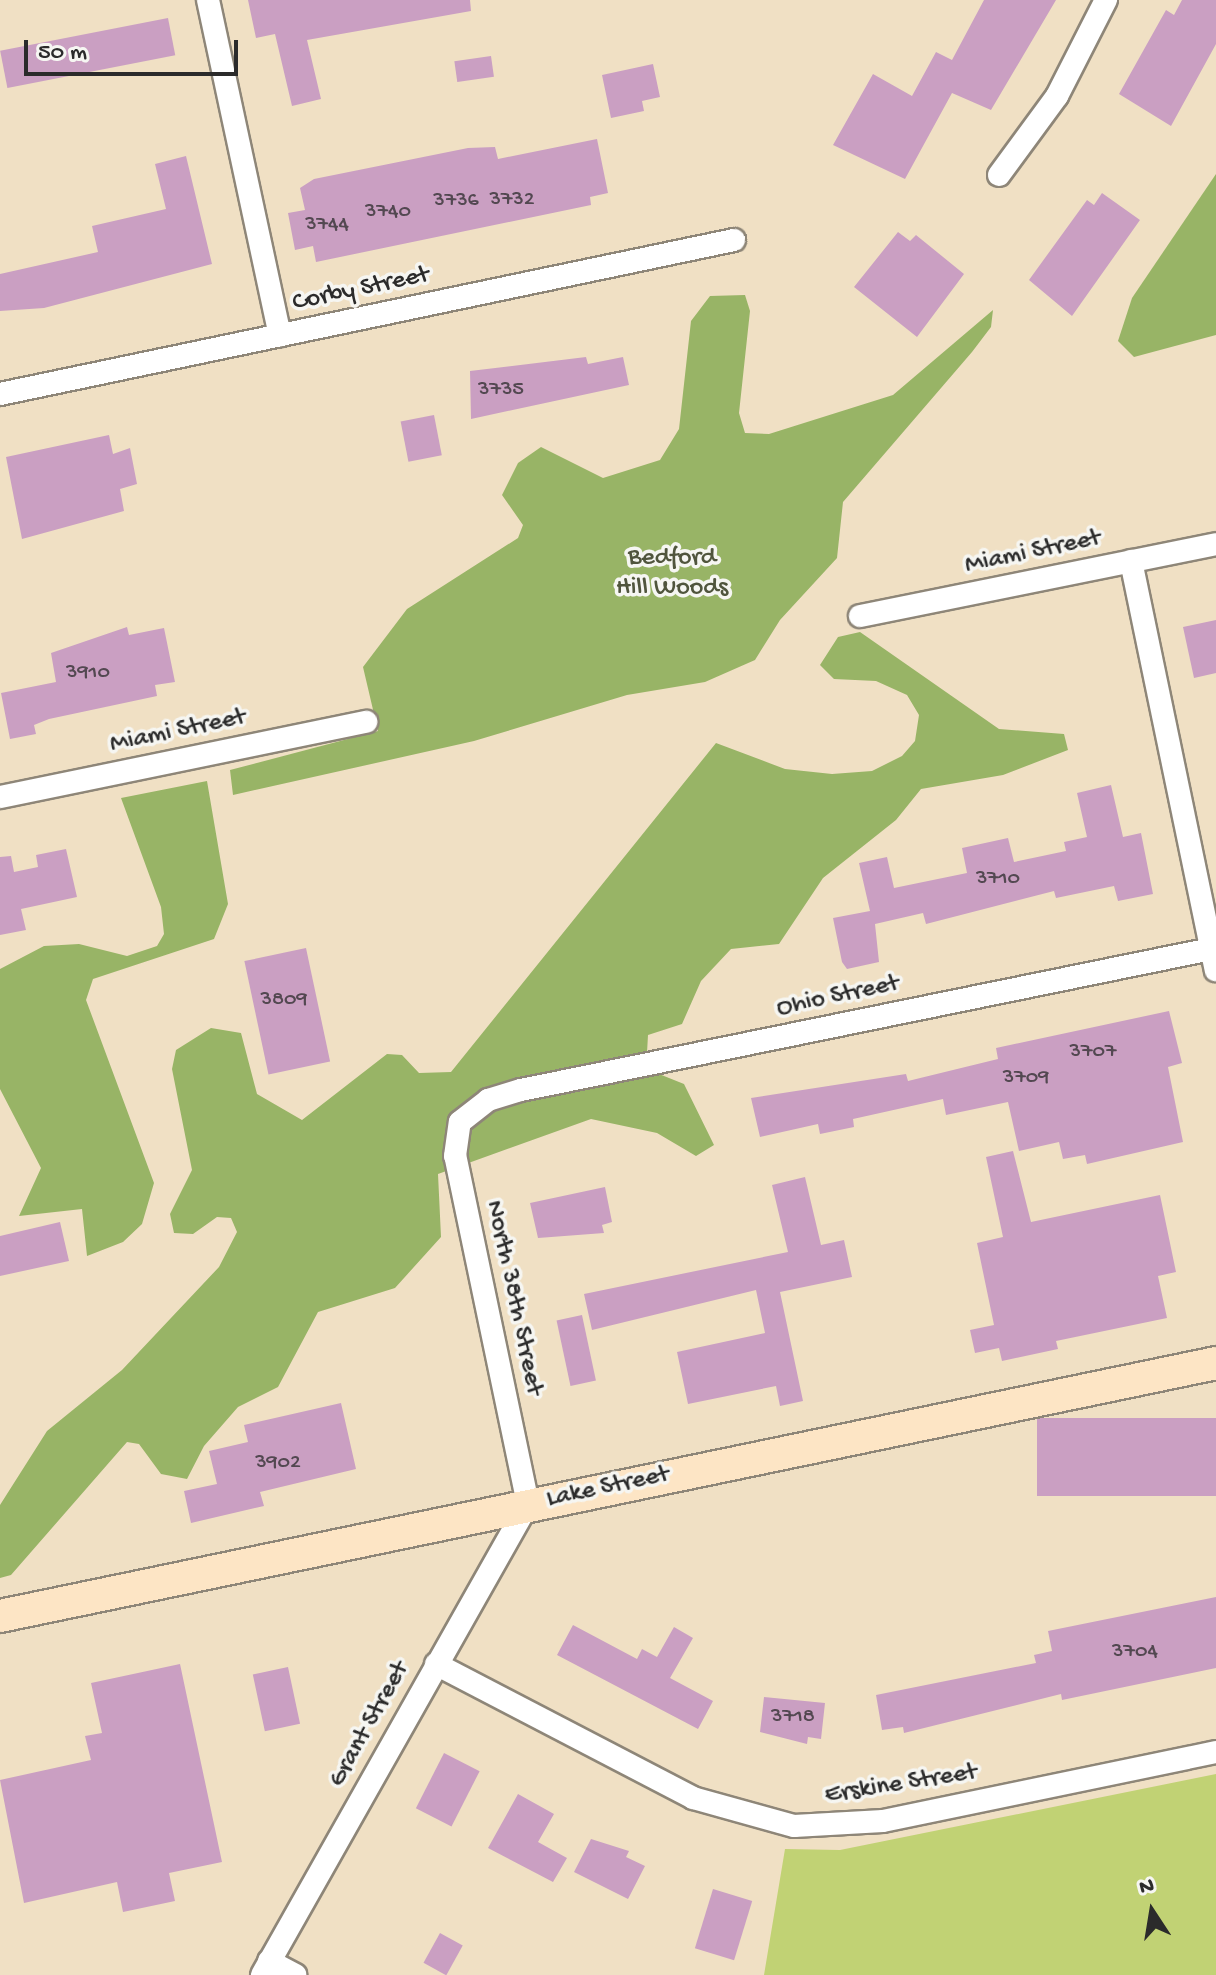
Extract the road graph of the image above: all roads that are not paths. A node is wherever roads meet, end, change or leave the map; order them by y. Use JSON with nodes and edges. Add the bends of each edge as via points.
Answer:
{"nodes":[{"id":1,"x":208,"y":0,"type":"edge"},
{"id":2,"x":1106,"y":0,"type":"edge"},
{"id":3,"x":999,"y":175,"type":"dead end"},
{"id":4,"x":734,"y":240,"type":"dead end"},
{"id":5,"x":280,"y":335,"type":"junction"},
{"id":6,"x":0,"y":394,"type":"edge"},
{"id":7,"x":1216,"y":544,"type":"edge"},
{"id":8,"x":1131,"y":561,"type":"junction"},
{"id":9,"x":860,"y":616,"type":"dead end"},
{"id":10,"x":366,"y":722,"type":"dead end"},
{"id":11,"x":0,"y":797,"type":"edge"},
{"id":12,"x":1214,"y":955,"type":"edge"},
{"id":13,"x":473,"y":1109,"type":"joint"},
{"id":14,"x":1216,"y":1363,"type":"edge"},
{"id":15,"x":528,"y":1504,"type":"junction"},
{"id":16,"x":0,"y":1616,"type":"edge"},
{"id":17,"x":436,"y":1664,"type":"junction"},
{"id":18,"x":1216,"y":1752,"type":"edge"},
{"id":19,"x":265,"y":1968,"type":"edge"},
{"id":20,"x":295,"y":1975,"type":"edge"}],
"edges":[{"from":1,"to":5,"type":"street"},
{"from":2,"to":3,"type":"street","via":[[1057,96]]},
{"from":4,"to":5,"type":"street","name":"Corby Street"},
{"from":5,"to":6,"type":"street","name":"Corby Street"},
{"from":7,"to":8,"type":"street","name":"Miami Street"},
{"from":8,"to":9,"type":"street","name":"Miami Street"},
{"from":8,"to":12,"type":"street"},
{"from":10,"to":11,"type":"street","name":"Miami Street"},
{"from":12,"to":13,"type":"street","name":"Ohio Street","via":[[521,1090]]},
{"from":13,"to":15,"type":"street","name":"North 38th Street","via":[[460,1122],[455,1156]]},
{"from":14,"to":15,"type":"main road","name":"Lake Street"},
{"from":15,"to":16,"type":"main road","name":"Lake Street"},
{"from":15,"to":17,"type":"street","name":"Grant Street"},
{"from":17,"to":18,"type":"street","name":"Erskine Street","via":[[693,1798],[794,1826],[883,1821]]},
{"from":17,"to":19,"type":"street","name":"Grant Street"},
{"from":19,"to":20,"type":"street"}]}
